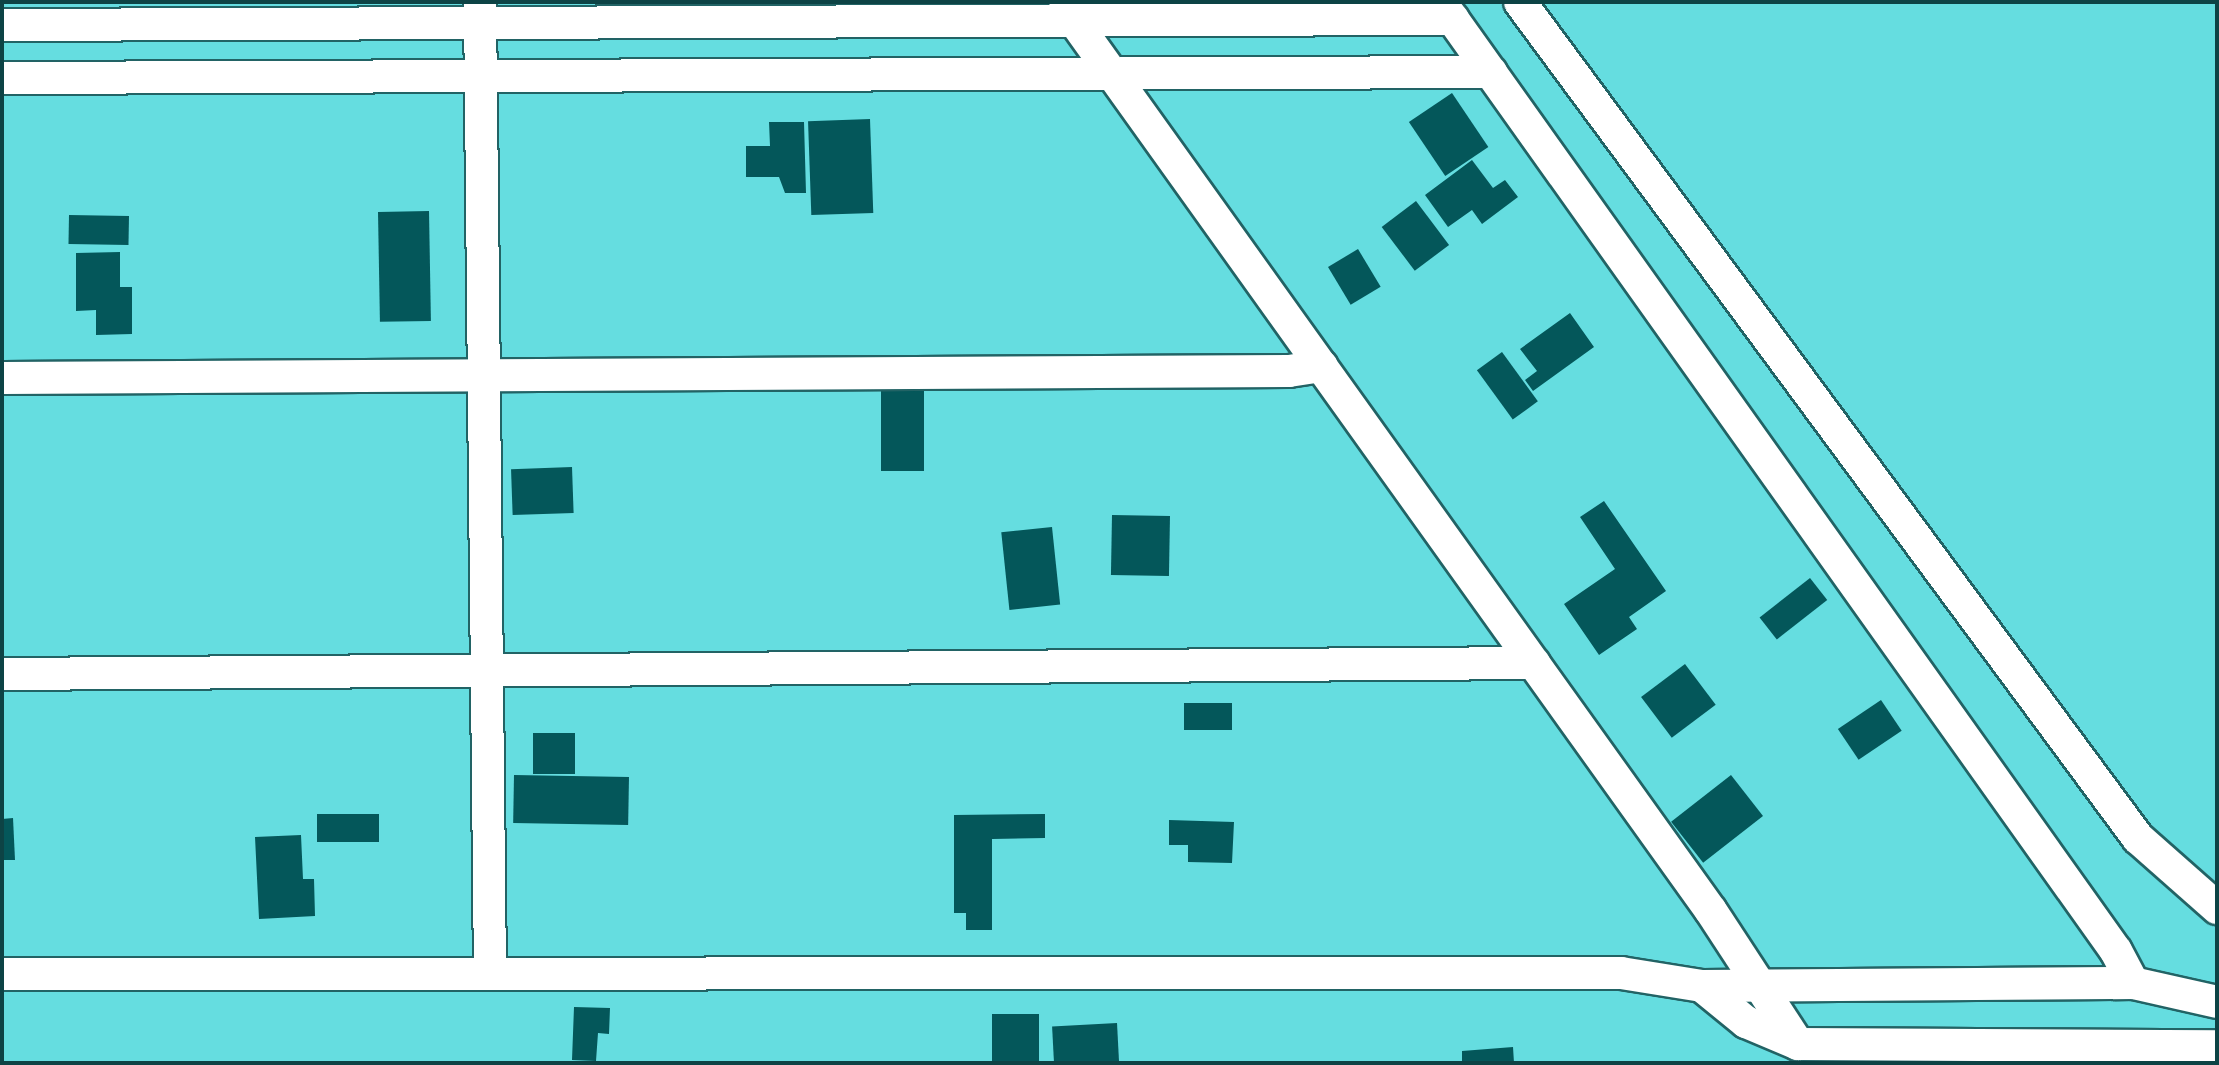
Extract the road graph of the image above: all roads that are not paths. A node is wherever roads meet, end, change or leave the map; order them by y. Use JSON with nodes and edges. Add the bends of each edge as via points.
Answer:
{"nodes":[{"id":1,"x":1521,"y":2,"type":"edge"},
{"id":2,"x":1068,"y":11,"type":"edge"},
{"id":3,"x":1446,"y":11,"type":"edge"},
{"id":4,"x":480,"y":12,"type":"edge"},
{"id":5,"x":2,"y":25,"type":"edge"},
{"id":6,"x":1491,"y":72,"type":"junction"},
{"id":7,"x":1112,"y":74,"type":"junction"},
{"id":8,"x":481,"y":76,"type":"junction"},
{"id":9,"x":2,"y":78,"type":"edge"},
{"id":10,"x":1322,"y":366,"type":"junction"},
{"id":11,"x":484,"y":376,"type":"junction"},
{"id":12,"x":2,"y":379,"type":"edge"},
{"id":13,"x":1534,"y":663,"type":"junction"},
{"id":14,"x":487,"y":671,"type":"junction"},
{"id":15,"x":2,"y":674,"type":"edge"},
{"id":16,"x":2217,"y":908,"type":"edge"},
{"id":17,"x":490,"y":970,"type":"junction"},
{"id":18,"x":2,"y":974,"type":"edge"},
{"id":19,"x":2133,"y":983,"type":"junction"},
{"id":20,"x":1758,"y":984,"type":"junction"},
{"id":21,"x":1702,"y":986,"type":"junction"},
{"id":22,"x":2217,"y":1002,"type":"edge"},
{"id":23,"x":1798,"y":1044,"type":"junction"},
{"id":24,"x":2217,"y":1046,"type":"edge"}],
"edges":[{"from":1,"to":16,"type":"street","via":[[2138,838]]},
{"from":2,"to":3,"type":"street"},
{"from":2,"to":4,"type":"street"},
{"from":2,"to":7,"type":"street"},
{"from":3,"to":6,"type":"street"},
{"from":4,"to":5,"type":"street"},
{"from":4,"to":8,"type":"street"},
{"from":6,"to":7,"type":"street"},
{"from":6,"to":19,"type":"street","via":[[2116,951]]},
{"from":7,"to":8,"type":"street"},
{"from":7,"to":10,"type":"street"},
{"from":8,"to":9,"type":"street"},
{"from":8,"to":11,"type":"street"},
{"from":10,"to":11,"type":"street","via":[[1289,371]]},
{"from":10,"to":13,"type":"street"},
{"from":11,"to":12,"type":"street"},
{"from":11,"to":14,"type":"street"},
{"from":13,"to":14,"type":"street"},
{"from":13,"to":20,"type":"street"},
{"from":14,"to":15,"type":"street"},
{"from":14,"to":17,"type":"street"},
{"from":17,"to":18,"type":"street"},
{"from":17,"to":21,"type":"street","via":[[1621,973]]},
{"from":19,"to":20,"type":"street"},
{"from":19,"to":22,"type":"street"},
{"from":20,"to":21,"type":"street"},
{"from":20,"to":23,"type":"street"},
{"from":21,"to":23,"type":"street","via":[[1746,1022]]},
{"from":23,"to":24,"type":"street"}]}
